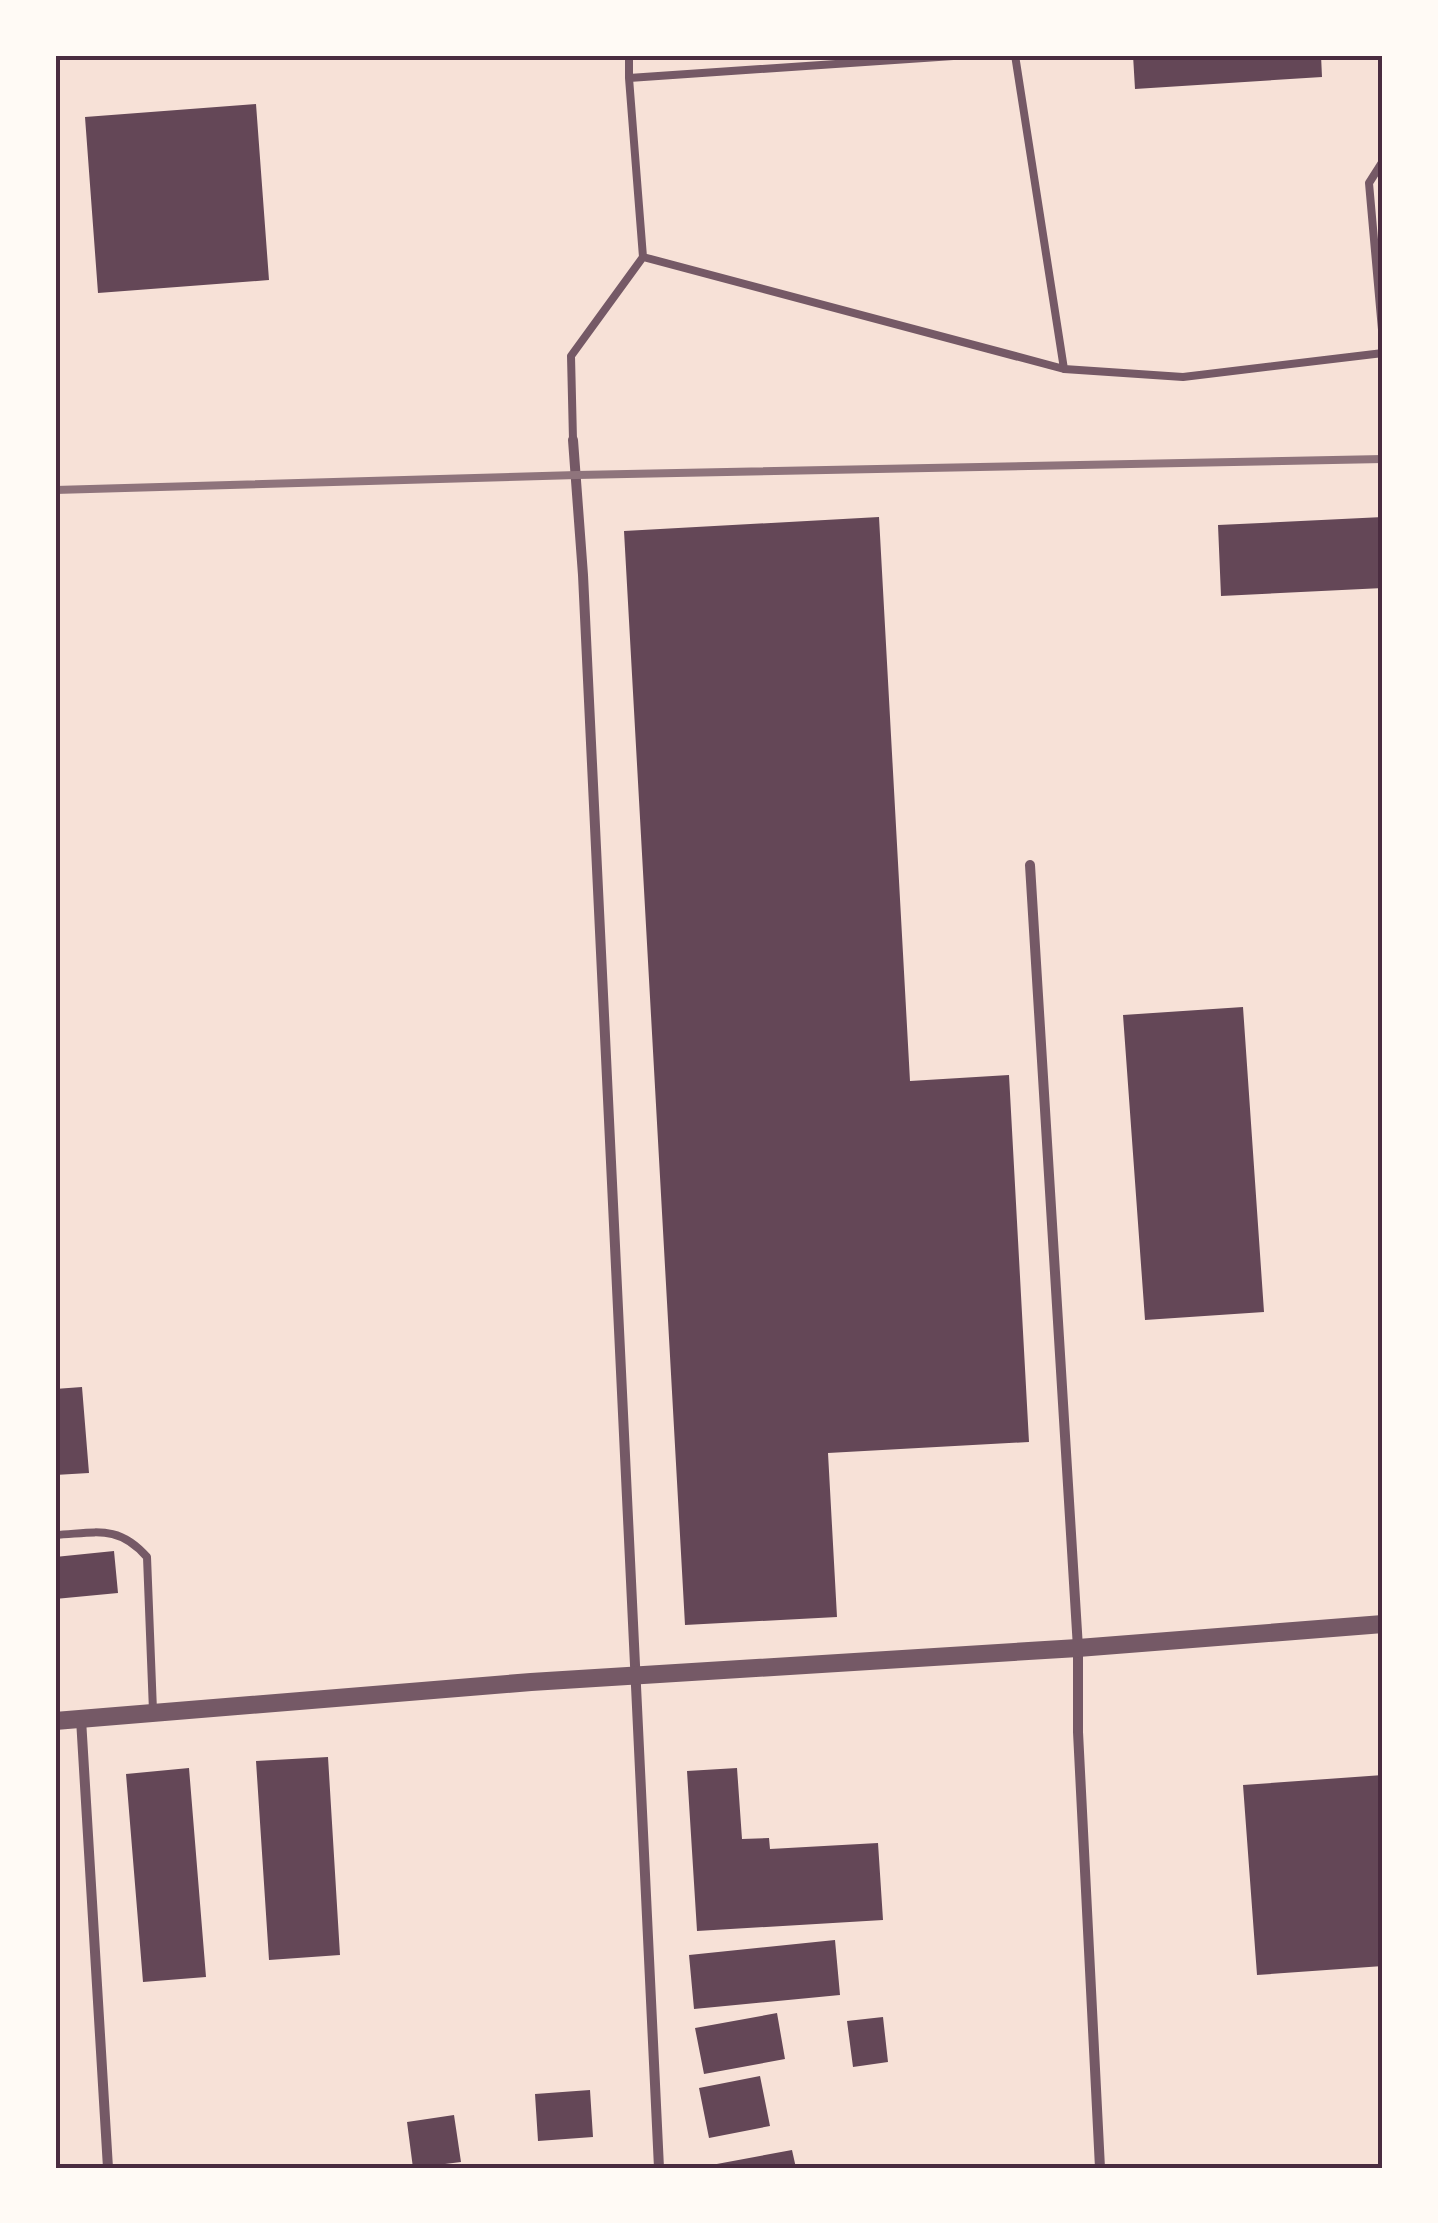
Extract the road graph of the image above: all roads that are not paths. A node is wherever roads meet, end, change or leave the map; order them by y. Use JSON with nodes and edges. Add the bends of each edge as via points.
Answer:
{"nodes":[{"id":1,"x":629,"y":55,"type":"edge"},
{"id":2,"x":968,"y":55,"type":"edge"},
{"id":3,"x":1015,"y":55,"type":"edge"},
{"id":4,"x":629,"y":78,"type":"junction"},
{"id":5,"x":1383,"y":161,"type":"edge"},
{"id":6,"x":643,"y":257,"type":"junction"},
{"id":7,"x":1383,"y":341,"type":"edge"},
{"id":8,"x":1383,"y":353,"type":"edge"},
{"id":9,"x":1064,"y":368,"type":"junction"},
{"id":10,"x":573,"y":440,"type":"joint"},
{"id":11,"x":1030,"y":865,"type":"dead end"},
{"id":12,"x":55,"y":1535,"type":"edge"},
{"id":13,"x":1383,"y":1624,"type":"edge"},
{"id":14,"x":1078,"y":1648,"type":"junction"},
{"id":15,"x":636,"y":1677,"type":"junction"},
{"id":16,"x":154,"y":1713,"type":"junction"},
{"id":17,"x":81,"y":1719,"type":"junction"},
{"id":18,"x":55,"y":1721,"type":"edge"},
{"id":19,"x":108,"y":2168,"type":"edge"},
{"id":20,"x":658,"y":2168,"type":"edge"},
{"id":21,"x":1100,"y":2168,"type":"edge"}],
"edges":[{"from":1,"to":4,"type":"lane"},
{"from":2,"to":4,"type":"lane"},
{"from":3,"to":9,"type":"lane"},
{"from":4,"to":6,"type":"lane"},
{"from":5,"to":7,"type":"lane","via":[[1368,184]]},
{"from":6,"to":9,"type":"lane"},
{"from":6,"to":10,"type":"lane","via":[[571,356]]},
{"from":8,"to":9,"type":"lane","via":[[1183,377]]},
{"from":10,"to":15,"type":"street"},
{"from":11,"to":14,"type":"street"},
{"from":12,"to":16,"type":"lane","via":[[116,1532],[147,1557]]},
{"from":13,"to":14,"type":"street"},
{"from":14,"to":15,"type":"street"},
{"from":14,"to":21,"type":"street"},
{"from":15,"to":16,"type":"street"},
{"from":15,"to":20,"type":"street"},
{"from":16,"to":17,"type":"street"},
{"from":17,"to":18,"type":"street"},
{"from":17,"to":19,"type":"street"}]}
